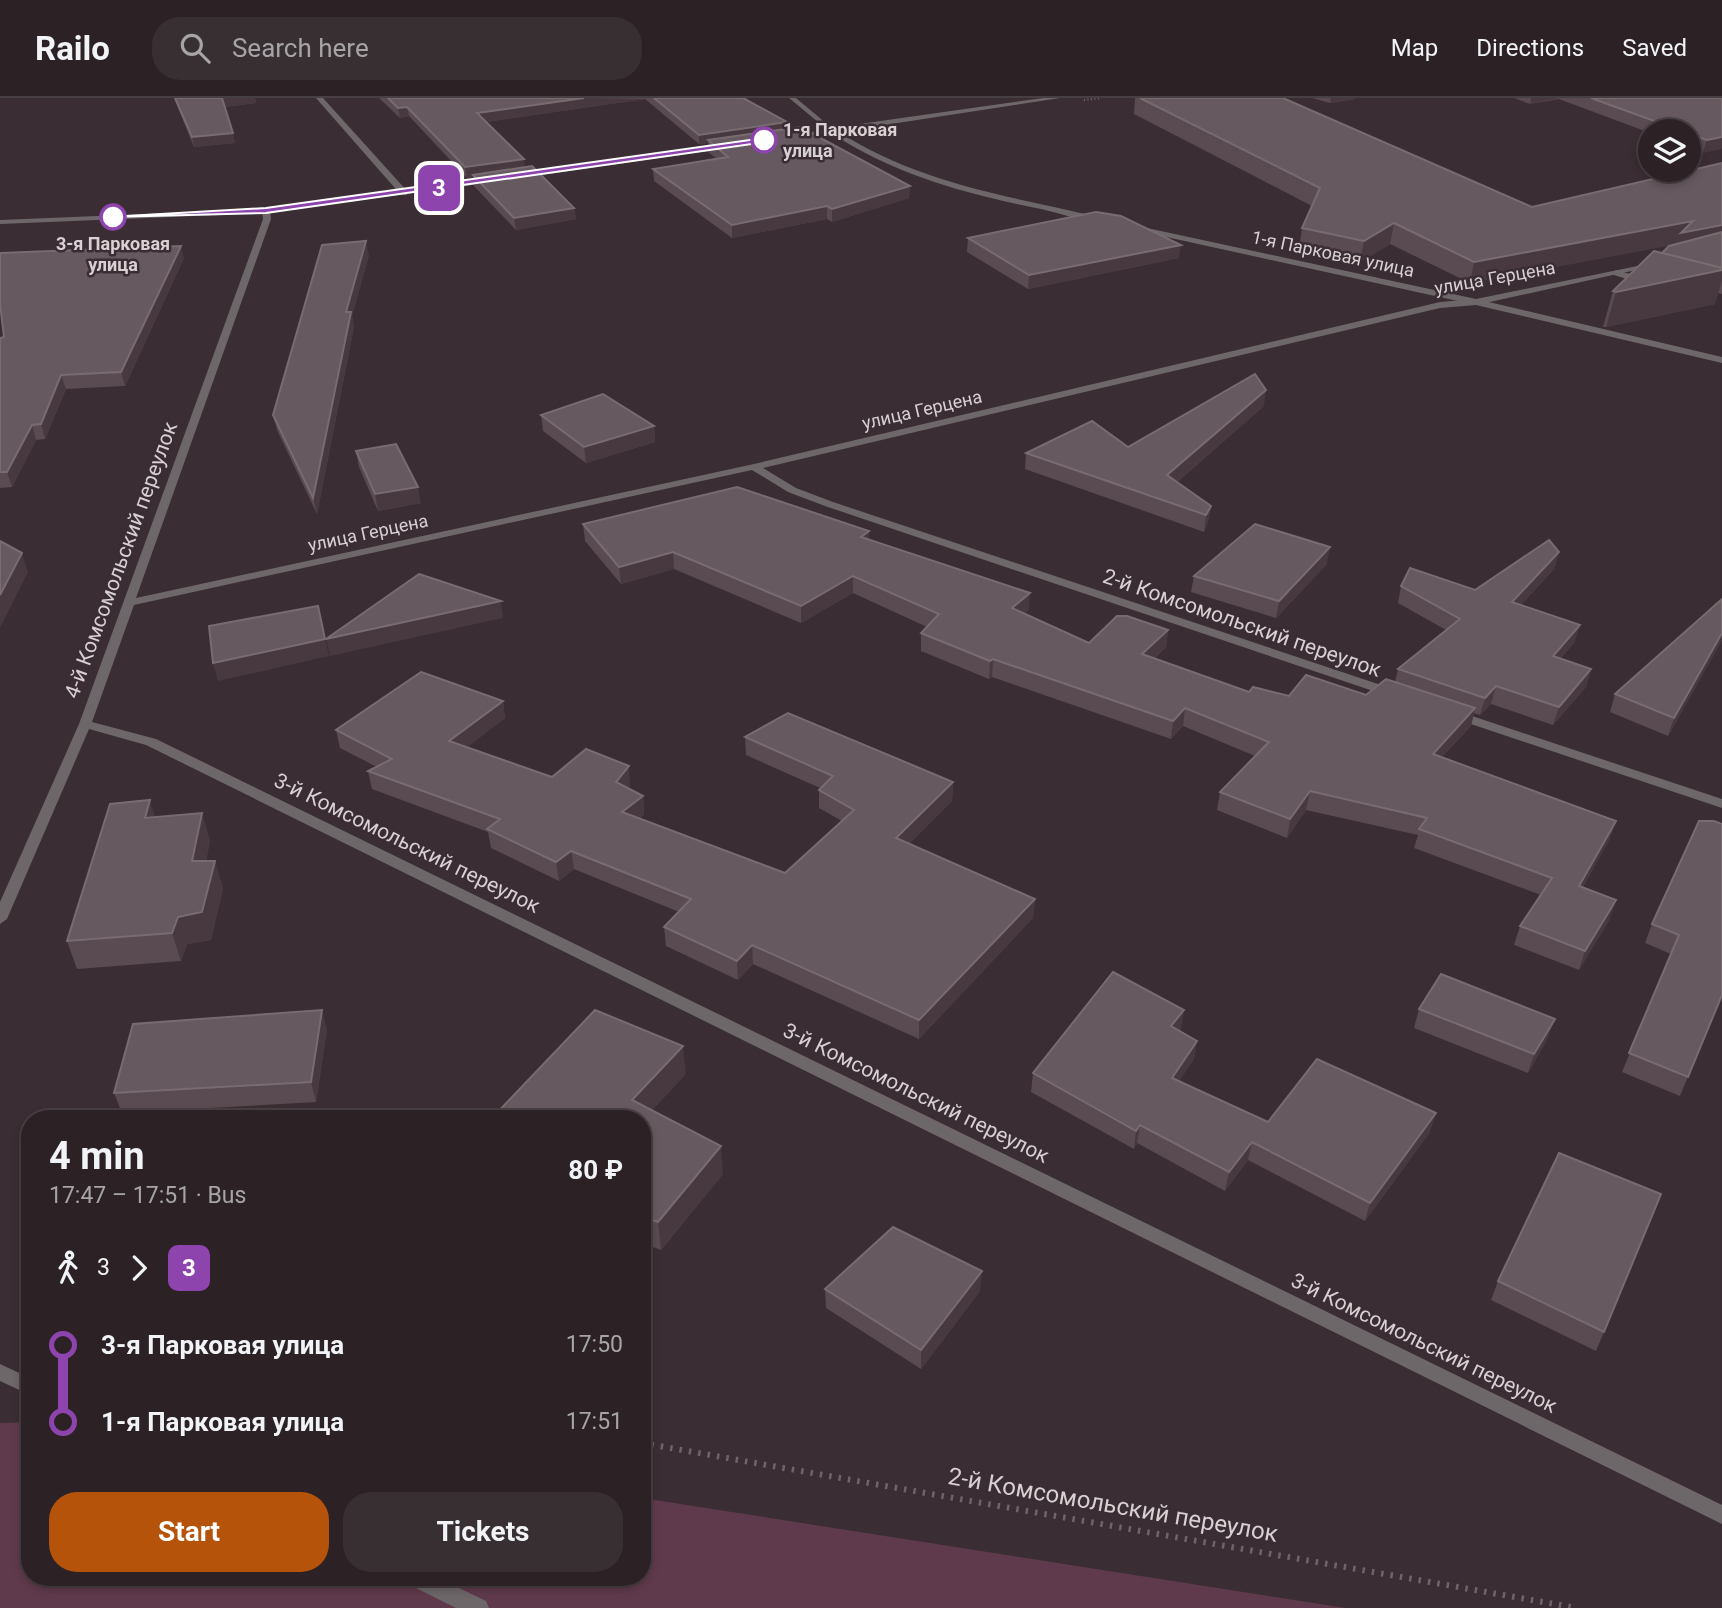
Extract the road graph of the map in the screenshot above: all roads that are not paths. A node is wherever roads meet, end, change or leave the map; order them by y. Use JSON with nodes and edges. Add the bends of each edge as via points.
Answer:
{"nodes":[{"id":1,"x":318,"y":98,"type":"edge"},
{"id":2,"x":792,"y":98,"type":"edge"},
{"id":3,"x":1057,"y":98,"type":"edge"},
{"id":4,"x":831,"y":130,"type":"junction"},
{"id":5,"x":782,"y":137,"type":"edge"},
{"id":6,"x":729,"y":145,"type":"edge"},
{"id":7,"x":513,"y":177,"type":"edge"},
{"id":8,"x":499,"y":179,"type":"edge"},
{"id":9,"x":404,"y":193,"type":"junction"},
{"id":10,"x":266,"y":211,"type":"junction"},
{"id":11,"x":1105,"y":221,"type":"edge"},
{"id":12,"x":0,"y":222,"type":"edge"},
{"id":13,"x":1119,"y":224,"type":"edge"},
{"id":14,"x":1670,"y":261,"type":"edge"},
{"id":15,"x":1617,"y":273,"type":"junction"},
{"id":16,"x":1657,"y":286,"type":"edge"},
{"id":17,"x":1476,"y":302,"type":"junction"},
{"id":18,"x":1722,"y":360,"type":"edge"},
{"id":19,"x":754,"y":467,"type":"junction"},
{"id":20,"x":128,"y":603,"type":"junction"},
{"id":21,"x":1410,"y":699,"type":"edge"},
{"id":22,"x":1436,"y":708,"type":"edge"},
{"id":23,"x":85,"y":724,"type":"junction"},
{"id":24,"x":1722,"y":804,"type":"edge"},
{"id":25,"x":0,"y":919,"type":"edge"},
{"id":26,"x":0,"y":1373,"type":"edge"},
{"id":27,"x":21,"y":1383,"type":"edge"},
{"id":28,"x":1722,"y":1515,"type":"edge"},
{"id":29,"x":433,"y":1586,"type":"edge"},
{"id":30,"x":478,"y":1608,"type":"edge"}],
"edges":[{"from":1,"to":9,"type":"street"},
{"from":2,"to":4,"type":"street"},
{"from":3,"to":4,"type":"street"},
{"from":4,"to":5,"type":"street"},
{"from":4,"to":11,"type":"street","via":[[878,157],[927,176]]},
{"from":6,"to":7,"type":"street"},
{"from":8,"to":9,"type":"street"},
{"from":9,"to":10,"type":"street"},
{"from":10,"to":12,"type":"street"},
{"from":10,"to":20,"type":"street","name":"4-й Комсомольский переулок","via":[[267,219]]},
{"from":13,"to":17,"type":"street","name":"1-я Парковая улица"},
{"from":14,"to":15,"type":"street","name":"улица Герцена"},
{"from":15,"to":16,"type":"street"},
{"from":15,"to":17,"type":"street","name":"улица Герцена"},
{"from":17,"to":18,"type":"street","name":"1-я Парковая улица"},
{"from":17,"to":19,"type":"street","name":"улица Герцена","via":[[1440,305]]},
{"from":19,"to":20,"type":"street","name":"улица Герцена"},
{"from":19,"to":21,"type":"street","name":"2-й Комсомольский переулок","via":[[829,504]]},
{"from":20,"to":23,"type":"street","name":"4-й Комсомольский переулок"},
{"from":22,"to":24,"type":"street"},
{"from":23,"to":25,"type":"street","name":"4-й Комсомольский переулок"},
{"from":23,"to":28,"type":"street","name":"3-й Комсомольский переулок","via":[[151,742]]},
{"from":26,"to":27,"type":"street"},
{"from":29,"to":30,"type":"street"}]}
